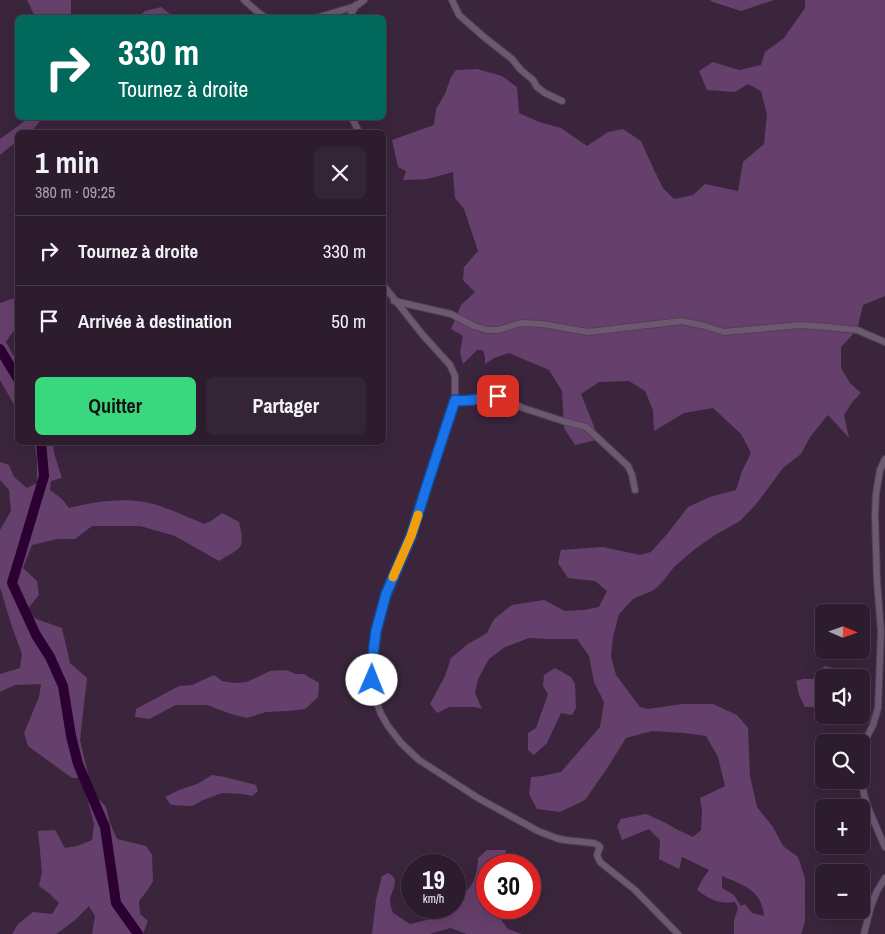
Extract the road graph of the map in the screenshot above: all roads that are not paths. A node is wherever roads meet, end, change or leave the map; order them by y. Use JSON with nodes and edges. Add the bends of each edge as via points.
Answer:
{"nodes":[{"id":1,"x":244,"y":0,"type":"edge"},
{"id":2,"x":364,"y":0,"type":"edge"},
{"id":3,"x":452,"y":0,"type":"edge"},
{"id":4,"x":358,"y":3,"type":"edge"},
{"id":5,"x":262,"y":15,"type":"edge"},
{"id":6,"x":324,"y":15,"type":"edge"},
{"id":7,"x":351,"y":15,"type":"edge"},
{"id":8,"x":562,"y":101,"type":"dead end"},
{"id":9,"x":386,"y":289,"type":"edge"},
{"id":10,"x":394,"y":301,"type":"junction"},
{"id":11,"x":885,"y":342,"type":"edge"},
{"id":12,"x":455,"y":400,"type":"junction"},
{"id":13,"x":885,"y":459,"type":"edge"},
{"id":14,"x":635,"y":490,"type":"dead end"},
{"id":15,"x":885,"y":847,"type":"edge"},
{"id":16,"x":885,"y":878,"type":"edge"},
{"id":17,"x":678,"y":934,"type":"edge"},
{"id":18,"x":864,"y":934,"type":"edge"}],
"edges":[{"from":1,"to":5,"type":"street"},
{"from":2,"to":4,"type":"street"},
{"from":3,"to":8,"type":"street","via":[[459,15],[512,59],[537,88]]},
{"from":4,"to":6,"type":"street"},
{"from":4,"to":7,"type":"street"},
{"from":9,"to":10,"type":"street"},
{"from":10,"to":11,"type":"street","via":[[451,314],[487,330],[521,323],[588,332],[682,321],[724,332],[801,325],[828,327],[857,330]]},
{"from":10,"to":12,"type":"street","via":[[450,365]]},
{"from":12,"to":14,"type":"street","via":[[470,402],[498,396],[524,408],[586,427],[628,466]]},
{"from":12,"to":17,"type":"street","via":[[411,536],[386,594],[376,631],[372,680],[381,714],[401,743],[418,760],[478,798],[549,836],[598,845],[600,862]]},
{"from":13,"to":15,"type":"street","via":[[880,470],[875,515],[881,632],[878,708],[864,743],[862,782],[864,796]]},
{"from":16,"to":18,"type":"street","via":[[871,906]]}]}
